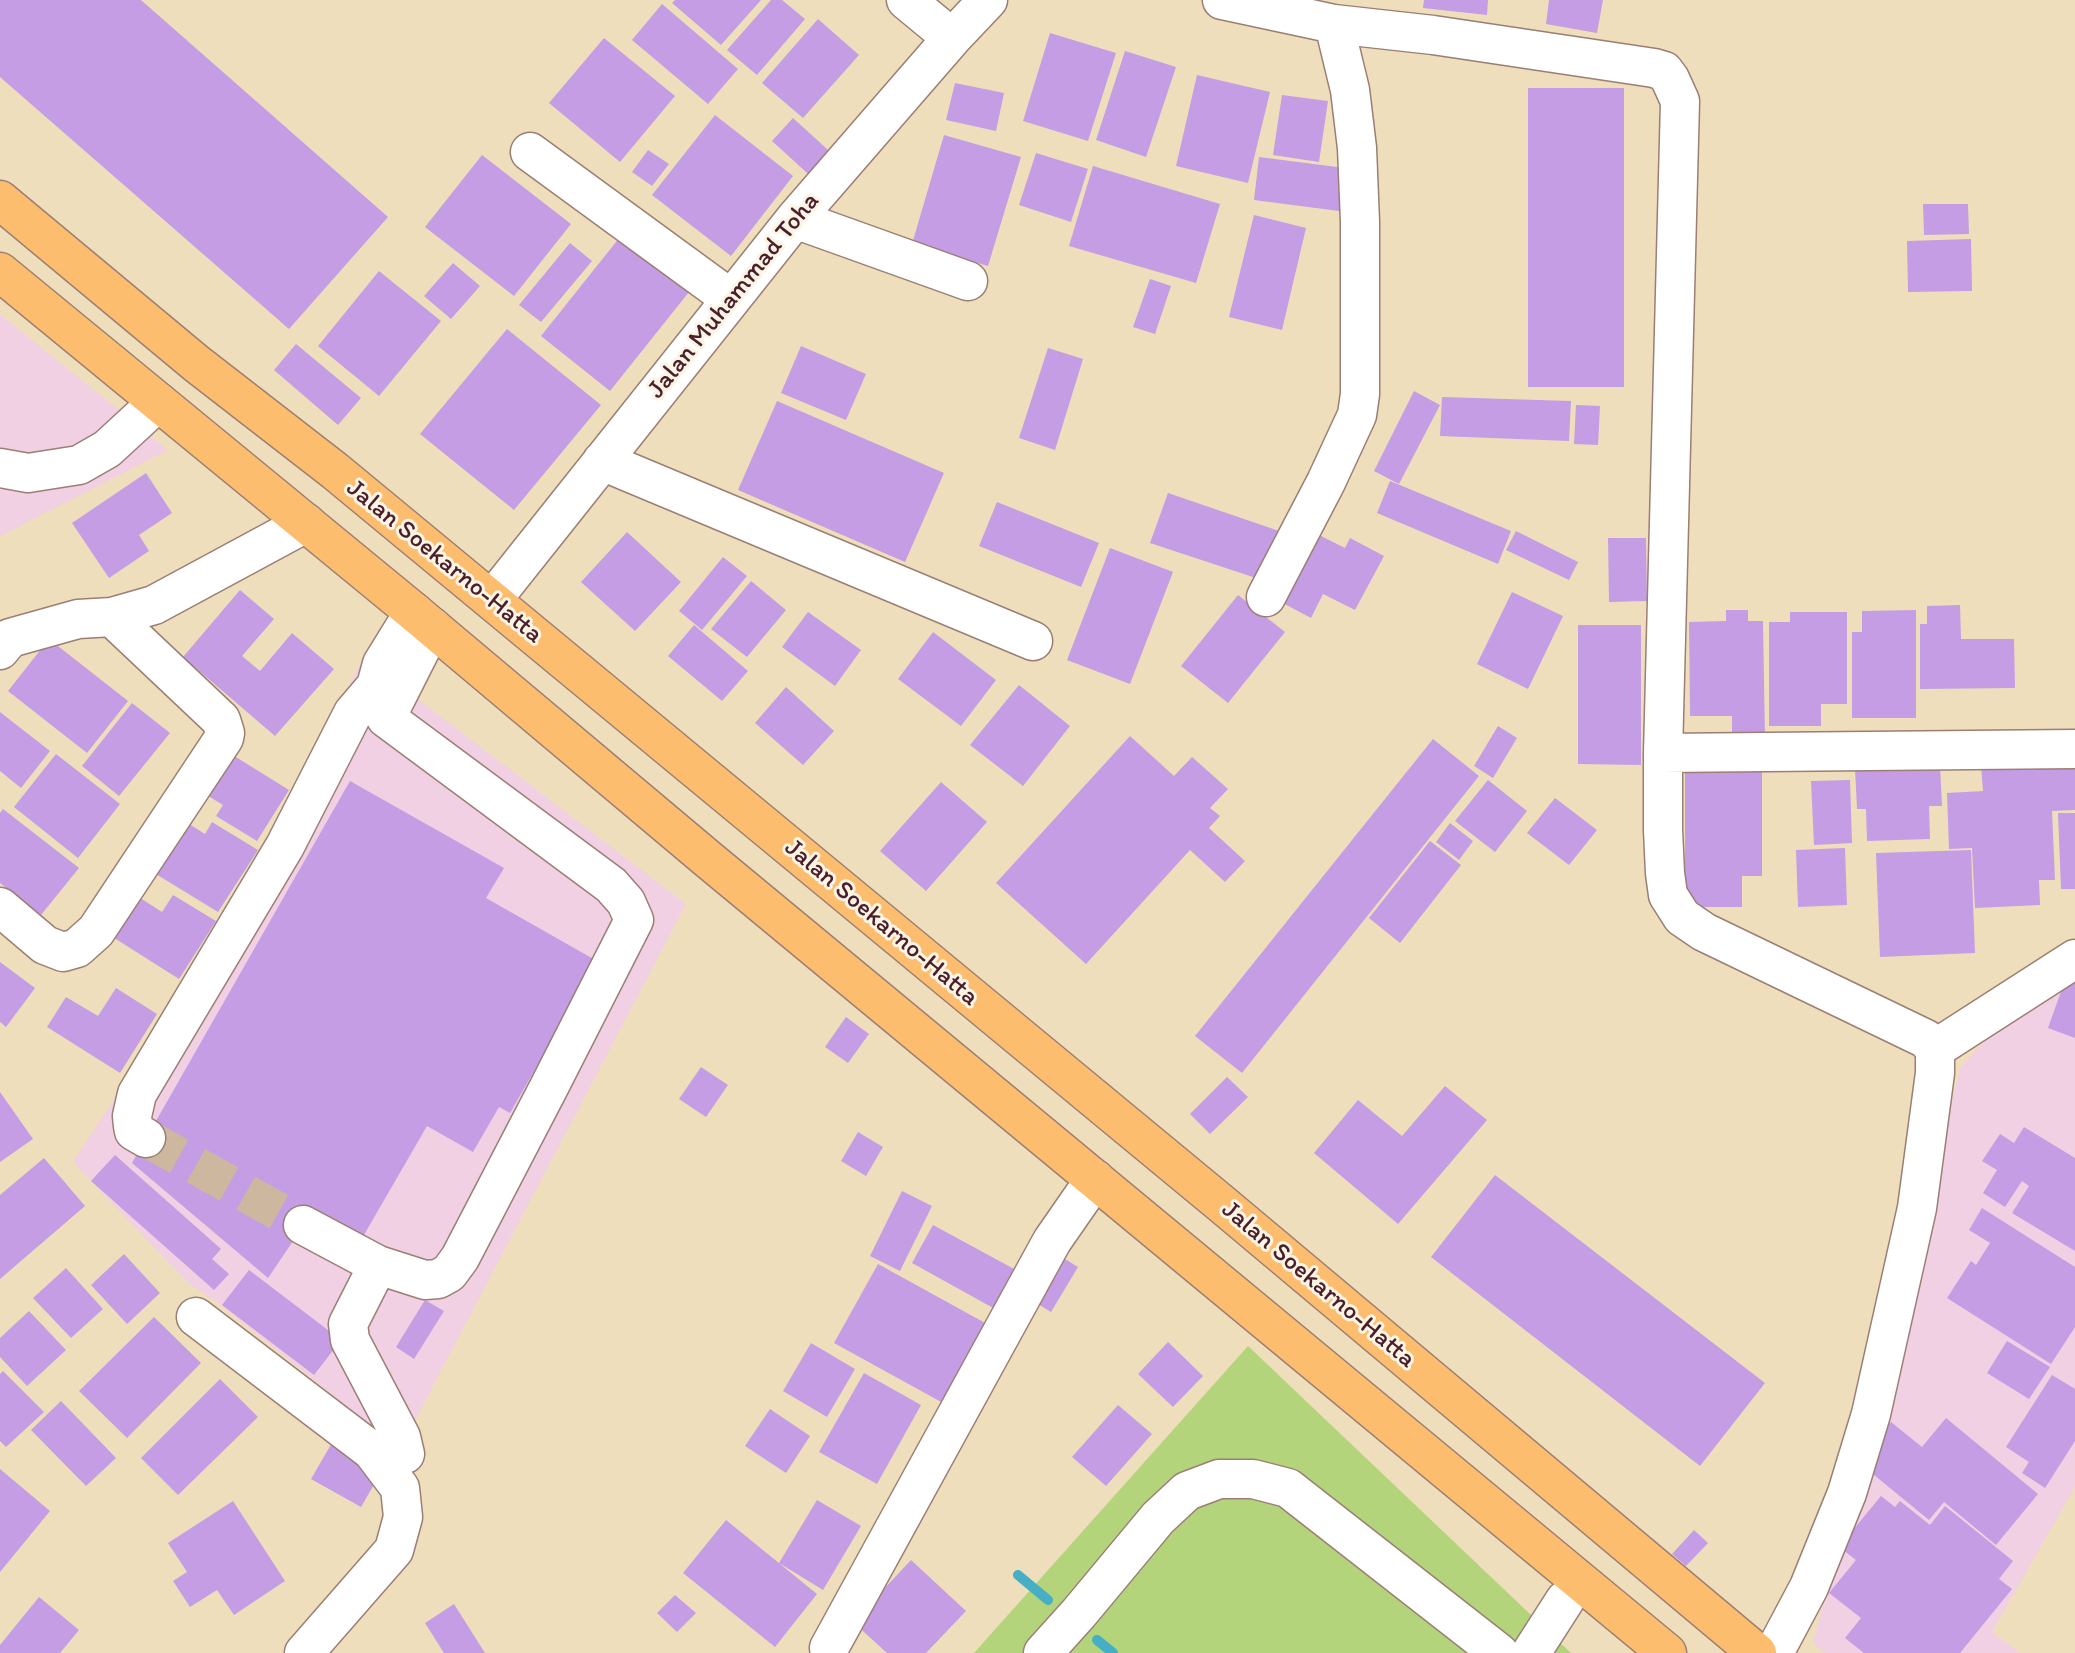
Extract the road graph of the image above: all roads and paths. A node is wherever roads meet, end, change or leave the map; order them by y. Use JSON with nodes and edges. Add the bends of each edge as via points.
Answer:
{"nodes":[{"id":1,"x":906,"y":0,"type":"edge"},
{"id":2,"x":988,"y":0,"type":"edge"},
{"id":3,"x":1222,"y":0,"type":"edge"},
{"id":4,"x":1334,"y":24,"type":"junction"},
{"id":5,"x":952,"y":38,"type":"junction"},
{"id":6,"x":530,"y":152,"type":"dead end"},
{"id":7,"x":0,"y":200,"type":"edge"},
{"id":8,"x":794,"y":219,"type":"junction"},
{"id":9,"x":0,"y":272,"type":"edge"},
{"id":10,"x":968,"y":281,"type":"dead end"},
{"id":11,"x":731,"y":299,"type":"junction"},
{"id":12,"x":197,"y":364,"type":"junction"},
{"id":13,"x":158,"y":402,"type":"junction"},
{"id":14,"x":602,"y":461,"type":"junction"},
{"id":15,"x":0,"y":468,"type":"edge"},
{"id":16,"x":306,"y":523,"type":"junction"},
{"id":17,"x":1266,"y":597,"type":"dead end"},
{"id":18,"x":492,"y":600,"type":"junction"},
{"id":19,"x":112,"y":617,"type":"junction"},
{"id":20,"x":423,"y":619,"type":"junction"},
{"id":21,"x":1033,"y":640,"type":"dead end"},
{"id":22,"x":0,"y":650,"type":"edge"},
{"id":23,"x":388,"y":686,"type":"junction"},
{"id":24,"x":2075,"y":749,"type":"edge"},
{"id":25,"x":1663,"y":753,"type":"junction"},
{"id":26,"x":0,"y":907,"type":"edge"},
{"id":27,"x":905,"y":944,"type":"junction"},
{"id":28,"x":2075,"y":959,"type":"edge"},
{"id":29,"x":868,"y":992,"type":"junction"},
{"id":30,"x":1936,"y":1049,"type":"junction"},
{"id":31,"x":146,"y":1138,"type":"tunnel mouth"},
{"id":32,"x":1095,"y":1179,"type":"junction"},
{"id":33,"x":303,"y":1225,"type":"tunnel mouth"},
{"id":34,"x":378,"y":1265,"type":"junction"},
{"id":35,"x":196,"y":1317,"type":"dead end"},
{"id":36,"x":389,"y":1452,"type":"junction"},
{"id":37,"x":1565,"y":1600,"type":"dead end"},
{"id":38,"x":829,"y":1648,"type":"dead end"},
{"id":39,"x":304,"y":1653,"type":"edge"},
{"id":40,"x":1043,"y":1653,"type":"edge"},
{"id":41,"x":1499,"y":1653,"type":"edge"},
{"id":42,"x":1531,"y":1653,"type":"edge"},
{"id":43,"x":1667,"y":1653,"type":"edge"},
{"id":44,"x":1757,"y":1653,"type":"edge"},
{"id":45,"x":1774,"y":1653,"type":"edge"}],
"edges":[{"from":1,"to":5,"type":"street"},
{"from":2,"to":5,"type":"street","name":"Jalan Muhammad Toha"},
{"from":3,"to":4,"type":"street"},
{"from":4,"to":17,"type":"street","via":[[1350,90],[1357,148],[1360,394],[1357,415],[1326,482]]},
{"from":4,"to":25,"type":"street","via":[[1598,58],[1654,68],[1670,79],[1680,102]]},
{"from":5,"to":8,"type":"street","name":"Jalan Muhammad Toha"},
{"from":6,"to":11,"type":"street"},
{"from":7,"to":12,"type":"highway","name":"Jalan Soekarno-Hatta"},
{"from":8,"to":10,"type":"street"},
{"from":8,"to":11,"type":"street","name":"Jalan Muhammad Toha"},
{"from":9,"to":13,"type":"highway"},
{"from":11,"to":14,"type":"street","name":"Jalan Muhammad Toha"},
{"from":12,"to":13,"type":"highway"},
{"from":12,"to":18,"type":"highway","name":"Jalan Soekarno-Hatta"},
{"from":13,"to":15,"type":"street","via":[[107,449],[79,465],[29,473]]},
{"from":13,"to":16,"type":"highway"},
{"from":14,"to":18,"type":"street","name":"Jalan Muhammad Toha"},
{"from":14,"to":21,"type":"street"},
{"from":16,"to":19,"type":"street","via":[[155,605]]},
{"from":16,"to":20,"type":"highway"},
{"from":18,"to":27,"type":"highway","name":"Jalan Soekarno-Hatta"},
{"from":19,"to":22,"type":"street","via":[[78,619],[10,638]]},
{"from":19,"to":26,"type":"street","via":[[221,720],[224,738],[96,931],[77,948],[63,952],[45,945]]},
{"from":20,"to":23,"type":"street"},
{"from":20,"to":29,"type":"highway"},
{"from":23,"to":31,"type":"street","via":[[353,713],[285,846],[137,1094],[134,1131]]},
{"from":23,"to":34,"type":"street","via":[[611,885],[634,920],[449,1273],[425,1280]]},
{"from":24,"to":25,"type":"street"},
{"from":25,"to":30,"type":"street","via":[[1665,873],[1668,895],[1682,917],[1704,932],[1926,1039]]},
{"from":27,"to":29,"type":"highway"},
{"from":27,"to":44,"type":"highway","name":"Jalan Soekarno-Hatta"},
{"from":28,"to":30,"type":"street"},
{"from":29,"to":32,"type":"highway"},
{"from":30,"to":45,"type":"street","via":[[1917,1208],[1871,1414],[1847,1493],[1809,1587]]},
{"from":32,"to":38,"type":"street","via":[[1052,1241]]},
{"from":32,"to":43,"type":"highway"},
{"from":33,"to":34,"type":"street"},
{"from":34,"to":36,"type":"street","via":[[348,1324],[350,1340],[401,1437]]},
{"from":35,"to":36,"type":"street"},
{"from":36,"to":39,"type":"street","via":[[403,1517],[394,1550]]},
{"from":37,"to":42,"type":"street"},
{"from":40,"to":41,"type":"street","via":[[1158,1518],[1187,1491],[1219,1479],[1253,1479],[1289,1488]]}]}
